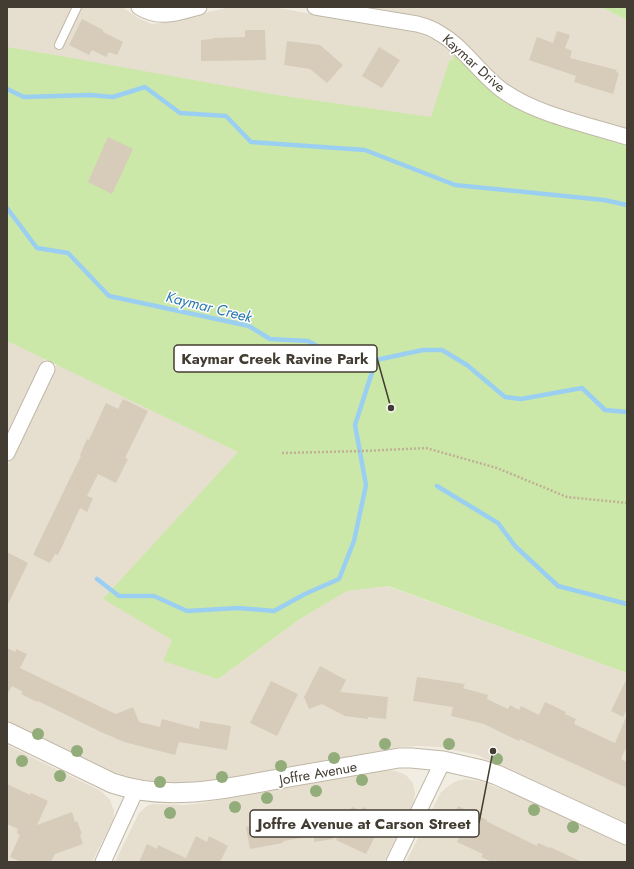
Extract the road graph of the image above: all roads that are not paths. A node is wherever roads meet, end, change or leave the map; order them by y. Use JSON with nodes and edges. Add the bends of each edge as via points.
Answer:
{"nodes":[{"id":1,"x":77,"y":7,"type":"edge"},
{"id":2,"x":139,"y":7,"type":"edge"},
{"id":3,"x":199,"y":7,"type":"edge"},
{"id":4,"x":315,"y":7,"type":"edge"},
{"id":5,"x":59,"y":45,"type":"dead end"},
{"id":6,"x":627,"y":137,"type":"edge"},
{"id":7,"x":47,"y":369,"type":"dead end"},
{"id":8,"x":7,"y":453,"type":"edge"},
{"id":9,"x":7,"y":732,"type":"edge"},
{"id":10,"x":443,"y":761,"type":"junction"},
{"id":11,"x":136,"y":790,"type":"junction"},
{"id":12,"x":627,"y":835,"type":"edge"},
{"id":13,"x":103,"y":862,"type":"edge"},
{"id":14,"x":394,"y":862,"type":"edge"}],
"edges":[{"from":1,"to":5,"type":"lane"},
{"from":2,"to":3,"type":"street","via":[[150,13],[163,15]]},
{"from":4,"to":6,"type":"street","name":"Kaymar Drive","via":[[430,28],[446,37],[501,90],[512,97],[547,112]]},
{"from":7,"to":8,"type":"street"},
{"from":9,"to":11,"type":"street","name":"Joffre Avenue","via":[[102,779]]},
{"from":10,"to":11,"type":"street","name":"Joffre Avenue","via":[[399,758],[198,792]]},
{"from":10,"to":12,"type":"street","name":"Joffre Avenue","via":[[497,775]]},
{"from":10,"to":14,"type":"street"},
{"from":11,"to":13,"type":"street"}]}
